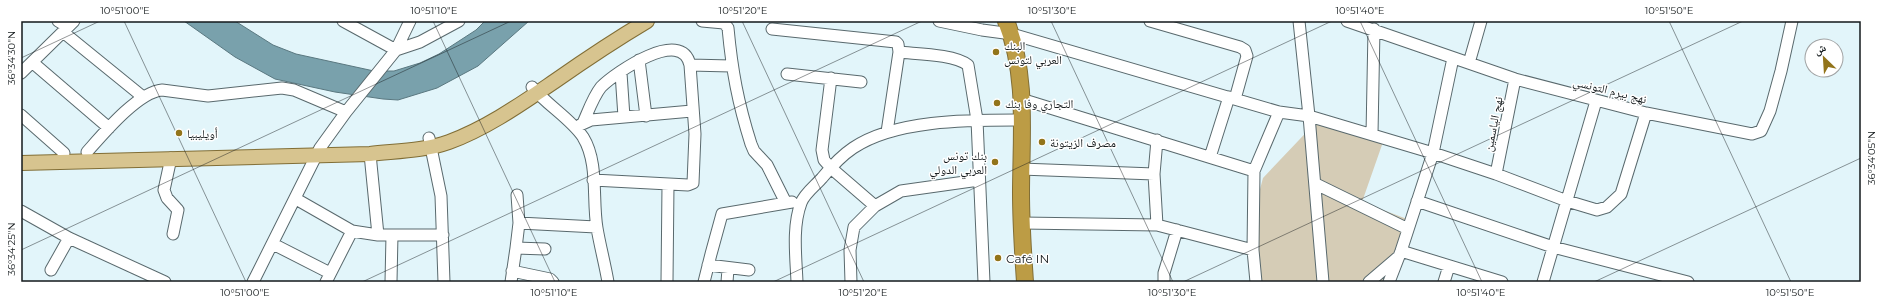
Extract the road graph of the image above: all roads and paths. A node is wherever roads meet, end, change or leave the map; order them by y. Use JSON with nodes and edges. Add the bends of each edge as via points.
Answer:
{"nodes":[{"id":1,"x":343,"y":21,"type":"edge"},
{"id":2,"x":410,"y":21,"type":"edge"},
{"id":3,"x":459,"y":21,"type":"edge"},
{"id":4,"x":638,"y":21,"type":"edge"},
{"id":5,"x":647,"y":21,"type":"edge"},
{"id":6,"x":702,"y":21,"type":"edge"},
{"id":7,"x":939,"y":21,"type":"edge"},
{"id":8,"x":1150,"y":21,"type":"edge"},
{"id":9,"x":1297,"y":21,"type":"edge"},
{"id":10,"x":1347,"y":21,"type":"edge"},
{"id":11,"x":1481,"y":21,"type":"edge"},
{"id":12,"x":1792,"y":21,"type":"edge"},
{"id":13,"x":66,"y":25,"type":"edge"},
{"id":14,"x":1009,"y":27,"type":"edge"},
{"id":15,"x":772,"y":29,"type":"dead end"},
{"id":16,"x":1374,"y":30,"type":"junction"},
{"id":17,"x":396,"y":50,"type":"junction"},
{"id":18,"x":899,"y":52,"type":"junction"},
{"id":19,"x":1453,"y":58,"type":"junction"},
{"id":20,"x":639,"y":60,"type":"junction"},
{"id":21,"x":32,"y":62,"type":"junction"},
{"id":22,"x":1469,"y":63,"type":"junction"},
{"id":23,"x":690,"y":65,"type":"junction"},
{"id":24,"x":731,"y":66,"type":"junction"},
{"id":25,"x":21,"y":73,"type":"edge"},
{"id":26,"x":621,"y":73,"type":"junction"},
{"id":27,"x":787,"y":74,"type":"dead end"},
{"id":28,"x":831,"y":78,"type":"junction"},
{"id":29,"x":1515,"y":79,"type":"junction"},
{"id":30,"x":860,"y":82,"type":"dead end"},
{"id":31,"x":535,"y":90,"type":"junction"},
{"id":32,"x":143,"y":97,"type":"junction"},
{"id":33,"x":1232,"y":98,"type":"junction"},
{"id":34,"x":1021,"y":99,"type":"junction"},
{"id":35,"x":1596,"y":101,"type":"junction"},
{"id":36,"x":349,"y":107,"type":"junction"},
{"id":37,"x":692,"y":111,"type":"junction"},
{"id":38,"x":1279,"y":112,"type":"junction"},
{"id":39,"x":1646,"y":113,"type":"junction"},
{"id":40,"x":21,"y":115,"type":"edge"},
{"id":41,"x":646,"y":116,"type":"junction"},
{"id":42,"x":1309,"y":116,"type":"junction"},
{"id":43,"x":624,"y":117,"type":"junction"},
{"id":44,"x":977,"y":120,"type":"junction"},
{"id":45,"x":1022,"y":120,"type":"junction"},
{"id":46,"x":579,"y":125,"type":"junction"},
{"id":47,"x":109,"y":128,"type":"junction"},
{"id":48,"x":887,"y":132,"type":"junction"},
{"id":49,"x":1372,"y":134,"type":"junction"},
{"id":50,"x":1156,"y":140,"type":"junction"},
{"id":51,"x":430,"y":142,"type":"junction"},
{"id":52,"x":87,"y":152,"type":"junction"},
{"id":53,"x":319,"y":152,"type":"junction"},
{"id":54,"x":64,"y":153,"type":"junction"},
{"id":55,"x":1433,"y":153,"type":"junction"},
{"id":56,"x":370,"y":154,"type":"junction"},
{"id":57,"x":21,"y":155,"type":"edge"},
{"id":58,"x":1210,"y":157,"type":"junction"},
{"id":59,"x":171,"y":158,"type":"junction"},
{"id":60,"x":21,"y":163,"type":"edge"},
{"id":61,"x":831,"y":168,"type":"junction"},
{"id":62,"x":1021,"y":169,"type":"junction"},
{"id":63,"x":1254,"y":171,"type":"junction"},
{"id":64,"x":1154,"y":174,"type":"junction"},
{"id":65,"x":1496,"y":174,"type":"junction"},
{"id":66,"x":593,"y":180,"type":"junction"},
{"id":67,"x":979,"y":180,"type":"junction"},
{"id":68,"x":1316,"y":184,"type":"junction"},
{"id":69,"x":668,"y":185,"type":"junction"},
{"id":70,"x":517,"y":195,"type":"dead end"},
{"id":71,"x":296,"y":199,"type":"junction"},
{"id":72,"x":801,"y":201,"type":"junction"},
{"id":73,"x":1417,"y":201,"type":"junction"},
{"id":74,"x":1567,"y":201,"type":"junction"},
{"id":75,"x":786,"y":203,"type":"junction"},
{"id":76,"x":875,"y":206,"type":"junction"},
{"id":77,"x":21,"y":211,"type":"edge"},
{"id":78,"x":519,"y":223,"type":"junction"},
{"id":79,"x":1022,"y":223,"type":"junction"},
{"id":80,"x":1157,"y":225,"type":"junction"},
{"id":81,"x":596,"y":227,"type":"junction"},
{"id":82,"x":1408,"y":229,"type":"junction"},
{"id":83,"x":1176,"y":230,"type":"junction"},
{"id":84,"x":352,"y":231,"type":"junction"},
{"id":85,"x":173,"y":234,"type":"dead end"},
{"id":86,"x":378,"y":235,"type":"junction"},
{"id":87,"x":392,"y":235,"type":"junction"},
{"id":88,"x":443,"y":236,"type":"junction"},
{"id":89,"x":70,"y":238,"type":"junction"},
{"id":90,"x":273,"y":244,"type":"junction"},
{"id":91,"x":1553,"y":247,"type":"junction"},
{"id":92,"x":516,"y":248,"type":"junction"},
{"id":93,"x":544,"y":249,"type":"dead end"},
{"id":94,"x":1253,"y":250,"type":"junction"},
{"id":95,"x":1401,"y":253,"type":"junction"},
{"id":96,"x":708,"y":265,"type":"junction"},
{"id":97,"x":1448,"y":266,"type":"junction"},
{"id":98,"x":728,"y":269,"type":"junction"},
{"id":99,"x":50,"y":270,"type":"dead end"},
{"id":100,"x":749,"y":270,"type":"dead end"},
{"id":101,"x":511,"y":277,"type":"edge"},
{"id":102,"x":328,"y":278,"type":"edge"},
{"id":103,"x":1496,"y":281,"type":"edge"},
{"id":104,"x":165,"y":282,"type":"edge"},
{"id":105,"x":253,"y":282,"type":"edge"},
{"id":106,"x":391,"y":282,"type":"edge"},
{"id":107,"x":444,"y":282,"type":"edge"},
{"id":108,"x":553,"y":282,"type":"edge"},
{"id":109,"x":608,"y":282,"type":"edge"},
{"id":110,"x":667,"y":282,"type":"edge"},
{"id":111,"x":704,"y":282,"type":"edge"},
{"id":112,"x":727,"y":282,"type":"edge"},
{"id":113,"x":798,"y":282,"type":"edge"},
{"id":114,"x":851,"y":282,"type":"edge"},
{"id":115,"x":984,"y":282,"type":"edge"},
{"id":116,"x":1025,"y":282,"type":"edge"},
{"id":117,"x":1164,"y":282,"type":"edge"},
{"id":118,"x":1256,"y":282,"type":"edge"},
{"id":119,"x":1323,"y":282,"type":"edge"},
{"id":120,"x":1369,"y":282,"type":"edge"},
{"id":121,"x":1389,"y":282,"type":"edge"},
{"id":122,"x":1444,"y":282,"type":"edge"},
{"id":123,"x":1543,"y":282,"type":"edge"},
{"id":124,"x":1688,"y":282,"type":"edge"}],
"edges":[{"from":1,"to":17,"type":"street"},
{"from":2,"to":17,"type":"street"},
{"from":3,"to":17,"type":"street","via":[[420,42]]},
{"from":4,"to":31,"type":"main road"},
{"from":5,"to":31,"type":"main road"},
{"from":6,"to":24,"type":"street","via":[[727,25]]},
{"from":7,"to":14,"type":"street","via":[[982,30]]},
{"from":8,"to":33,"type":"street","via":[[1245,50],[1247,56]]},
{"from":9,"to":42,"type":"street"},
{"from":10,"to":16,"type":"street","name":"نهج بيرم التونسي"},
{"from":11,"to":22,"type":"street"},
{"from":12,"to":39,"type":"street","name":"نهج بيرم التونسي","via":[[1770,111],[1764,127],[1759,132],[1743,132]]},
{"from":13,"to":21,"type":"street"},
{"from":13,"to":32,"type":"street"},
{"from":14,"to":33,"type":"street"},
{"from":14,"to":34,"type":"highway"},
{"from":15,"to":18,"type":"street","via":[[896,42]]},
{"from":16,"to":19,"type":"street","name":"نهج بيرم التونسي"},
{"from":16,"to":49,"type":"street"},
{"from":17,"to":36,"type":"street"},
{"from":18,"to":44,"type":"street","via":[[942,57],[963,61],[968,65]]},
{"from":18,"to":48,"type":"street"},
{"from":19,"to":22,"type":"street","name":"نهج بيرم التونسي"},
{"from":19,"to":55,"type":"street"},
{"from":20,"to":23,"type":"street","via":[[660,52],[682,50]]},
{"from":20,"to":26,"type":"street"},
{"from":20,"to":41,"type":"street"},
{"from":21,"to":25,"type":"street"},
{"from":21,"to":47,"type":"street"},
{"from":22,"to":29,"type":"street","name":"نهج بيرم التونسي"},
{"from":23,"to":24,"type":"street"},
{"from":23,"to":37,"type":"street"},
{"from":24,"to":75,"type":"street","via":[[751,144],[767,165]]},
{"from":26,"to":43,"type":"street"},
{"from":26,"to":46,"type":"street","via":[[596,94]]},
{"from":27,"to":28,"type":"street"},
{"from":28,"to":30,"type":"street"},
{"from":28,"to":61,"type":"street","via":[[822,150],[824,160]]},
{"from":29,"to":35,"type":"street","name":"نهج بيرم التونسي"},
{"from":29,"to":65,"type":"street","name":"نهج الياسمين"},
{"from":31,"to":46,"type":"street"},
{"from":31,"to":51,"type":"main road"},
{"from":32,"to":36,"type":"street","via":[[154,90],[208,96],[282,88]]},
{"from":32,"to":47,"type":"street"},
{"from":33,"to":38,"type":"street"},
{"from":33,"to":58,"type":"street"},
{"from":34,"to":45,"type":"highway"},
{"from":34,"to":50,"type":"street"},
{"from":35,"to":39,"type":"street","name":"نهج بيرم التونسي"},
{"from":35,"to":74,"type":"street"},
{"from":36,"to":53,"type":"street"},
{"from":37,"to":41,"type":"street"},
{"from":37,"to":69,"type":"street","via":[[693,184]]},
{"from":38,"to":42,"type":"street"},
{"from":38,"to":63,"type":"street"},
{"from":39,"to":74,"type":"street","via":[[1621,194],[1616,201],[1597,210]]},
{"from":40,"to":54,"type":"street"},
{"from":41,"to":43,"type":"street"},
{"from":42,"to":49,"type":"street"},
{"from":42,"to":68,"type":"street"},
{"from":43,"to":46,"type":"street","via":[[591,120]]},
{"from":44,"to":45,"type":"street"},
{"from":44,"to":48,"type":"street"},
{"from":44,"to":67,"type":"street"},
{"from":45,"to":62,"type":"highway"},
{"from":46,"to":66,"type":"street"},
{"from":47,"to":52,"type":"street"},
{"from":48,"to":61,"type":"street","via":[[851,149]]},
{"from":49,"to":55,"type":"street"},
{"from":50,"to":58,"type":"street"},
{"from":50,"to":64,"type":"street"},
{"from":51,"to":53,"type":"main road"},
{"from":51,"to":56,"type":"main road","via":[[406,151]]},
{"from":51,"to":88,"type":"street","via":[[441,196]]},
{"from":52,"to":53,"type":"main road"},
{"from":52,"to":54,"type":"main road"},
{"from":53,"to":56,"type":"main road"},
{"from":53,"to":59,"type":"main road"},
{"from":53,"to":71,"type":"street"},
{"from":54,"to":57,"type":"main road"},
{"from":55,"to":65,"type":"street"},
{"from":55,"to":73,"type":"street"},
{"from":56,"to":86,"type":"street"},
{"from":58,"to":63,"type":"street"},
{"from":59,"to":60,"type":"main road"},
{"from":59,"to":85,"type":"street","via":[[164,190],[167,198],[178,210]]},
{"from":61,"to":72,"type":"street"},
{"from":61,"to":76,"type":"street"},
{"from":62,"to":64,"type":"street"},
{"from":62,"to":79,"type":"highway"},
{"from":63,"to":94,"type":"street"},
{"from":64,"to":80,"type":"street"},
{"from":65,"to":74,"type":"street"},
{"from":66,"to":69,"type":"street"},
{"from":66,"to":81,"type":"street"},
{"from":67,"to":76,"type":"street","via":[[901,191]]},
{"from":67,"to":115,"type":"street"},
{"from":68,"to":82,"type":"street"},
{"from":68,"to":119,"type":"street"},
{"from":69,"to":110,"type":"street"},
{"from":70,"to":78,"type":"street"},
{"from":71,"to":84,"type":"street"},
{"from":71,"to":90,"type":"street"},
{"from":72,"to":75,"type":"street"},
{"from":72,"to":113,"type":"street","via":[[797,230]]},
{"from":73,"to":82,"type":"street"},
{"from":73,"to":91,"type":"street"},
{"from":74,"to":91,"type":"street"},
{"from":75,"to":96,"type":"street","via":[[722,214]]},
{"from":76,"to":114,"type":"street","via":[[854,227],[850,250]]},
{"from":77,"to":89,"type":"street"},
{"from":78,"to":81,"type":"street"},
{"from":78,"to":92,"type":"street"},
{"from":79,"to":80,"type":"street"},
{"from":79,"to":116,"type":"highway"},
{"from":80,"to":83,"type":"street"},
{"from":81,"to":109,"type":"street"},
{"from":82,"to":95,"type":"street"},
{"from":83,"to":94,"type":"street"},
{"from":83,"to":117,"type":"street","via":[[1164,273]]},
{"from":84,"to":86,"type":"street"},
{"from":84,"to":102,"type":"street"},
{"from":86,"to":87,"type":"street"},
{"from":87,"to":88,"type":"street"},
{"from":87,"to":106,"type":"street"},
{"from":88,"to":107,"type":"street"},
{"from":89,"to":99,"type":"street"},
{"from":89,"to":104,"type":"street"},
{"from":90,"to":102,"type":"street"},
{"from":90,"to":105,"type":"street"},
{"from":91,"to":123,"type":"street"},
{"from":91,"to":124,"type":"street"},
{"from":92,"to":93,"type":"street"},
{"from":92,"to":101,"type":"street"},
{"from":94,"to":118,"type":"street"},
{"from":95,"to":97,"type":"street"},
{"from":95,"to":120,"type":"street"},
{"from":95,"to":121,"type":"street"},
{"from":96,"to":98,"type":"street"},
{"from":96,"to":111,"type":"street"},
{"from":97,"to":103,"type":"street"},
{"from":97,"to":122,"type":"street"},
{"from":98,"to":100,"type":"street"},
{"from":98,"to":112,"type":"street"},
{"from":101,"to":108,"type":"street","via":[[550,279]]}]}
